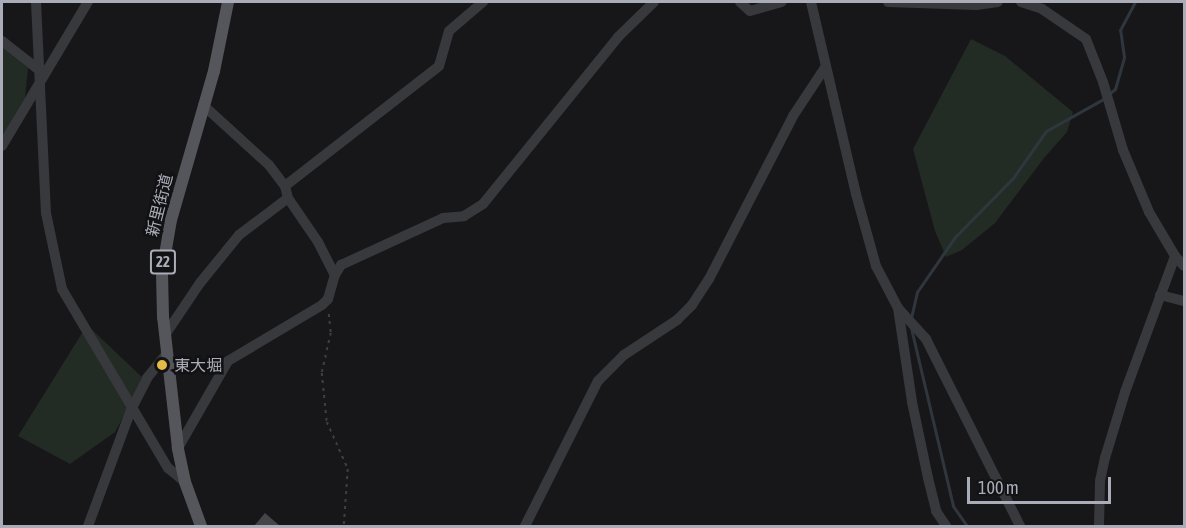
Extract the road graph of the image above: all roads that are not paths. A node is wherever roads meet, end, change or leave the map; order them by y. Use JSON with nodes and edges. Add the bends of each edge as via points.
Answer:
{"nodes":[{"id":1,"x":36,"y":2,"type":"edge"},
{"id":2,"x":88,"y":2,"type":"edge"},
{"id":3,"x":228,"y":2,"type":"edge"},
{"id":4,"x":483,"y":2,"type":"edge"},
{"id":5,"x":654,"y":2,"type":"edge"},
{"id":6,"x":740,"y":2,"type":"edge"},
{"id":7,"x":782,"y":2,"type":"edge"},
{"id":8,"x":811,"y":2,"type":"edge"},
{"id":9,"x":888,"y":2,"type":"edge"},
{"id":10,"x":998,"y":2,"type":"edge"},
{"id":11,"x":1021,"y":2,"type":"edge"},
{"id":12,"x":2,"y":41,"type":"edge"},
{"id":13,"x":826,"y":66,"type":"junction"},
{"id":14,"x":40,"y":75,"type":"junction"},
{"id":15,"x":203,"y":105,"type":"junction"},
{"id":16,"x":2,"y":146,"type":"edge"},
{"id":17,"x":285,"y":186,"type":"junction"},
{"id":18,"x":288,"y":198,"type":"junction"},
{"id":19,"x":1175,"y":256,"type":"junction"},
{"id":20,"x":1185,"y":266,"type":"edge"},
{"id":21,"x":335,"y":275,"type":"junction"},
{"id":22,"x":1160,"y":295,"type":"junction"},
{"id":23,"x":1185,"y":301,"type":"edge"},
{"id":24,"x":902,"y":312,"type":"junction"},
{"id":25,"x":165,"y":335,"type":"junction"},
{"id":26,"x":167,"y":353,"type":"junction"},
{"id":27,"x":131,"y":410,"type":"junction"},
{"id":28,"x":178,"y":448,"type":"junction"},
{"id":29,"x":185,"y":482,"type":"junction"},
{"id":30,"x":88,"y":526,"type":"edge"},
{"id":31,"x":201,"y":526,"type":"edge"},
{"id":32,"x":525,"y":526,"type":"edge"},
{"id":33,"x":946,"y":526,"type":"edge"},
{"id":34,"x":1020,"y":526,"type":"edge"},
{"id":35,"x":1099,"y":526,"type":"edge"}],
"edges":[{"from":1,"to":14,"type":"street"},
{"from":2,"to":14,"type":"street"},
{"from":3,"to":15,"type":"main road","name":"新里街道","number":"22"},
{"from":4,"to":17,"type":"street","via":[[449,31],[439,66]]},
{"from":5,"to":21,"type":"street","via":[[618,37],[483,204],[464,216],[443,218],[380,246],[341,266]]},
{"from":6,"to":7,"type":"street","via":[[750,11]]},
{"from":8,"to":13,"type":"street"},
{"from":9,"to":10,"type":"street"},
{"from":11,"to":19,"type":"street","via":[[1042,9],[1086,39],[1123,150],[1149,212]]},
{"from":12,"to":14,"type":"street"},
{"from":13,"to":24,"type":"street","via":[[876,266]]},
{"from":13,"to":32,"type":"street","via":[[793,116],[692,305],[624,356],[598,381]]},
{"from":14,"to":16,"type":"street"},
{"from":14,"to":27,"type":"street","via":[[46,213],[62,289]]},
{"from":15,"to":17,"type":"street","via":[[269,165]]},
{"from":15,"to":25,"type":"main road","name":"新里街道","number":"22","via":[[165,247]]},
{"from":17,"to":18,"type":"street"},
{"from":18,"to":21,"type":"street"},
{"from":18,"to":25,"type":"street","via":[[239,235]]},
{"from":19,"to":20,"type":"street"},
{"from":19,"to":22,"type":"street"},
{"from":21,"to":28,"type":"street","via":[[328,299],[228,361]]},
{"from":22,"to":23,"type":"street"},
{"from":22,"to":35,"type":"street","via":[[1105,458]]},
{"from":24,"to":33,"type":"street","via":[[912,402],[936,511]]},
{"from":24,"to":34,"type":"street","via":[[926,339]]},
{"from":25,"to":26,"type":"main road","name":"新里街道","number":"22"},
{"from":26,"to":27,"type":"street","via":[[147,378]]},
{"from":26,"to":28,"type":"main road","name":"新里街道","number":"22"},
{"from":27,"to":29,"type":"street","via":[[168,468]]},
{"from":27,"to":30,"type":"street"},
{"from":28,"to":29,"type":"main road","name":"新里街道","number":"22"},
{"from":29,"to":31,"type":"main road","name":"新里街道","number":"22"}]}
